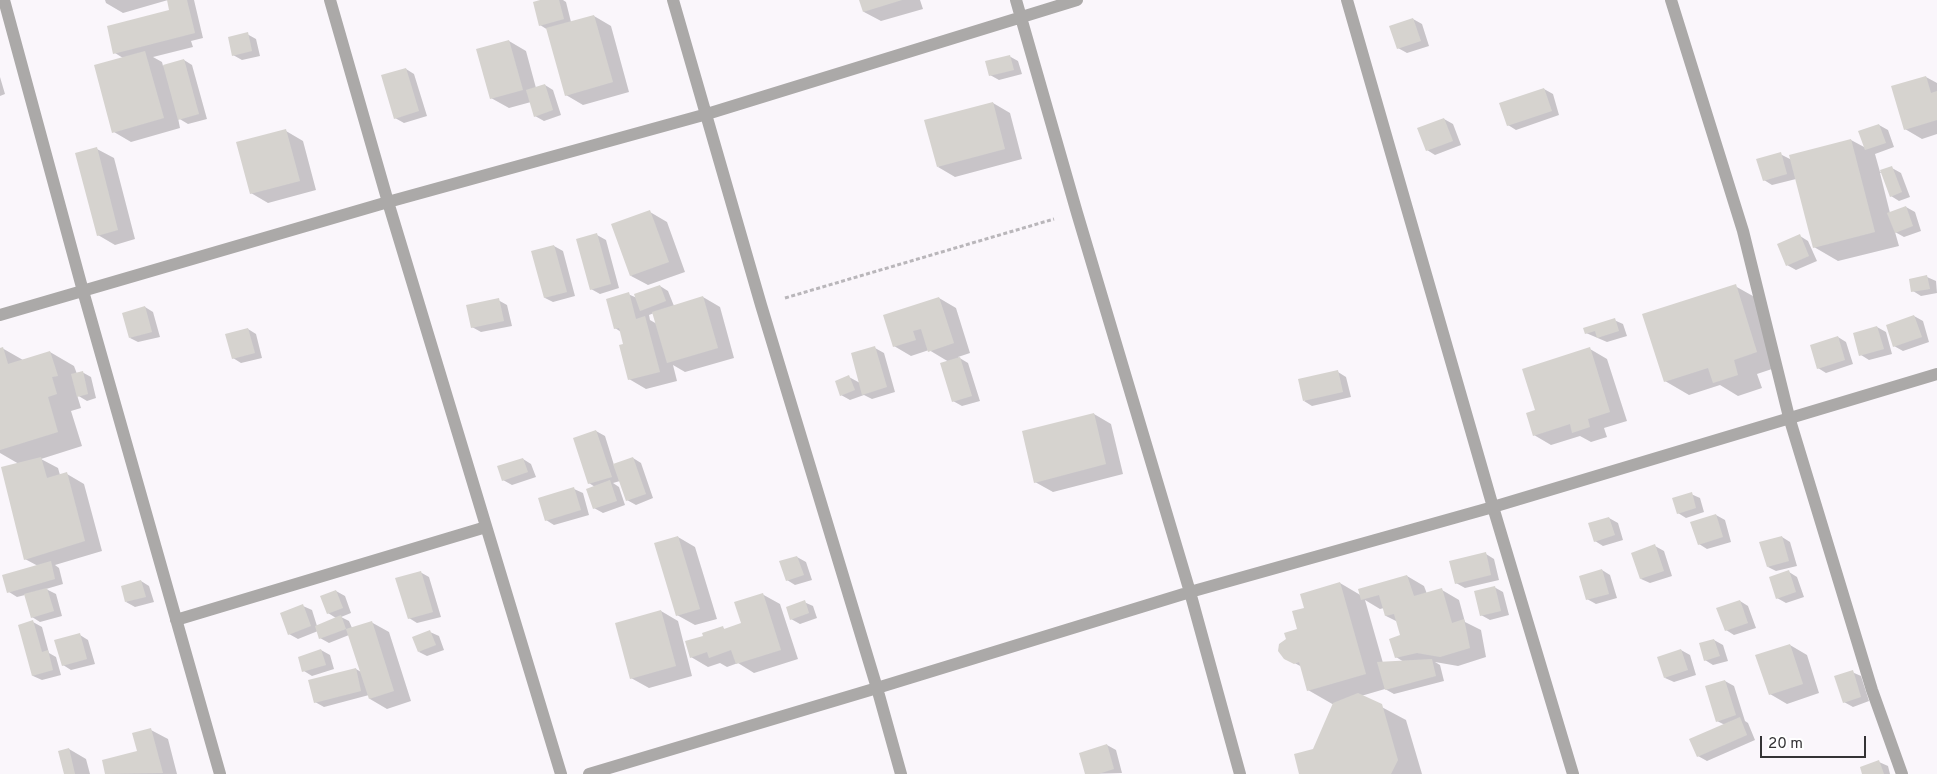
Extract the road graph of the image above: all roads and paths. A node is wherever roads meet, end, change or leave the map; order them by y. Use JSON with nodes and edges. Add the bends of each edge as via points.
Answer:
{"nodes":[{"id":1,"x":4,"y":0,"type":"edge"},
{"id":2,"x":330,"y":0,"type":"edge"},
{"id":3,"x":674,"y":0,"type":"edge"},
{"id":4,"x":1016,"y":0,"type":"edge"},
{"id":5,"x":1077,"y":0,"type":"edge"},
{"id":6,"x":1347,"y":0,"type":"edge"},
{"id":7,"x":1671,"y":0,"type":"edge"},
{"id":8,"x":1021,"y":17,"type":"junction"},
{"id":9,"x":707,"y":114,"type":"junction"},
{"id":10,"x":388,"y":202,"type":"junction"},
{"id":11,"x":1077,"y":213,"type":"junction"},
{"id":12,"x":83,"y":291,"type":"junction"},
{"id":13,"x":761,"y":305,"type":"junction"},
{"id":14,"x":0,"y":316,"type":"edge"},
{"id":15,"x":1937,"y":374,"type":"edge"},
{"id":16,"x":1790,"y":417,"type":"junction"},
{"id":17,"x":1493,"y":507,"type":"junction"},
{"id":18,"x":486,"y":527,"type":"junction"},
{"id":19,"x":1190,"y":592,"type":"junction"},
{"id":20,"x":176,"y":620,"type":"junction"},
{"id":21,"x":877,"y":688,"type":"junction"},
{"id":22,"x":220,"y":774,"type":"edge"},
{"id":23,"x":561,"y":774,"type":"edge"},
{"id":24,"x":589,"y":774,"type":"edge"},
{"id":25,"x":901,"y":774,"type":"edge"},
{"id":26,"x":1240,"y":774,"type":"edge"},
{"id":27,"x":1573,"y":774,"type":"edge"},
{"id":28,"x":1902,"y":774,"type":"edge"}],
"edges":[{"from":1,"to":12,"type":"street"},
{"from":2,"to":10,"type":"street"},
{"from":3,"to":9,"type":"street"},
{"from":4,"to":8,"type":"street"},
{"from":5,"to":8,"type":"street"},
{"from":6,"to":17,"type":"street"},
{"from":7,"to":16,"type":"street","via":[[1743,231]]},
{"from":8,"to":9,"type":"street"},
{"from":8,"to":11,"type":"street"},
{"from":9,"to":10,"type":"street"},
{"from":9,"to":13,"type":"street"},
{"from":10,"to":12,"type":"street"},
{"from":10,"to":18,"type":"street"},
{"from":11,"to":13,"type":"path"},
{"from":11,"to":19,"type":"street"},
{"from":12,"to":14,"type":"street"},
{"from":12,"to":20,"type":"street"},
{"from":13,"to":21,"type":"street"},
{"from":15,"to":16,"type":"street"},
{"from":16,"to":17,"type":"street"},
{"from":16,"to":28,"type":"street","via":[[1872,690]]},
{"from":17,"to":19,"type":"street"},
{"from":17,"to":27,"type":"street"},
{"from":18,"to":20,"type":"street"},
{"from":18,"to":23,"type":"street"},
{"from":19,"to":21,"type":"street"},
{"from":19,"to":26,"type":"street"},
{"from":20,"to":22,"type":"street"},
{"from":21,"to":24,"type":"street"},
{"from":21,"to":25,"type":"street"}]}
